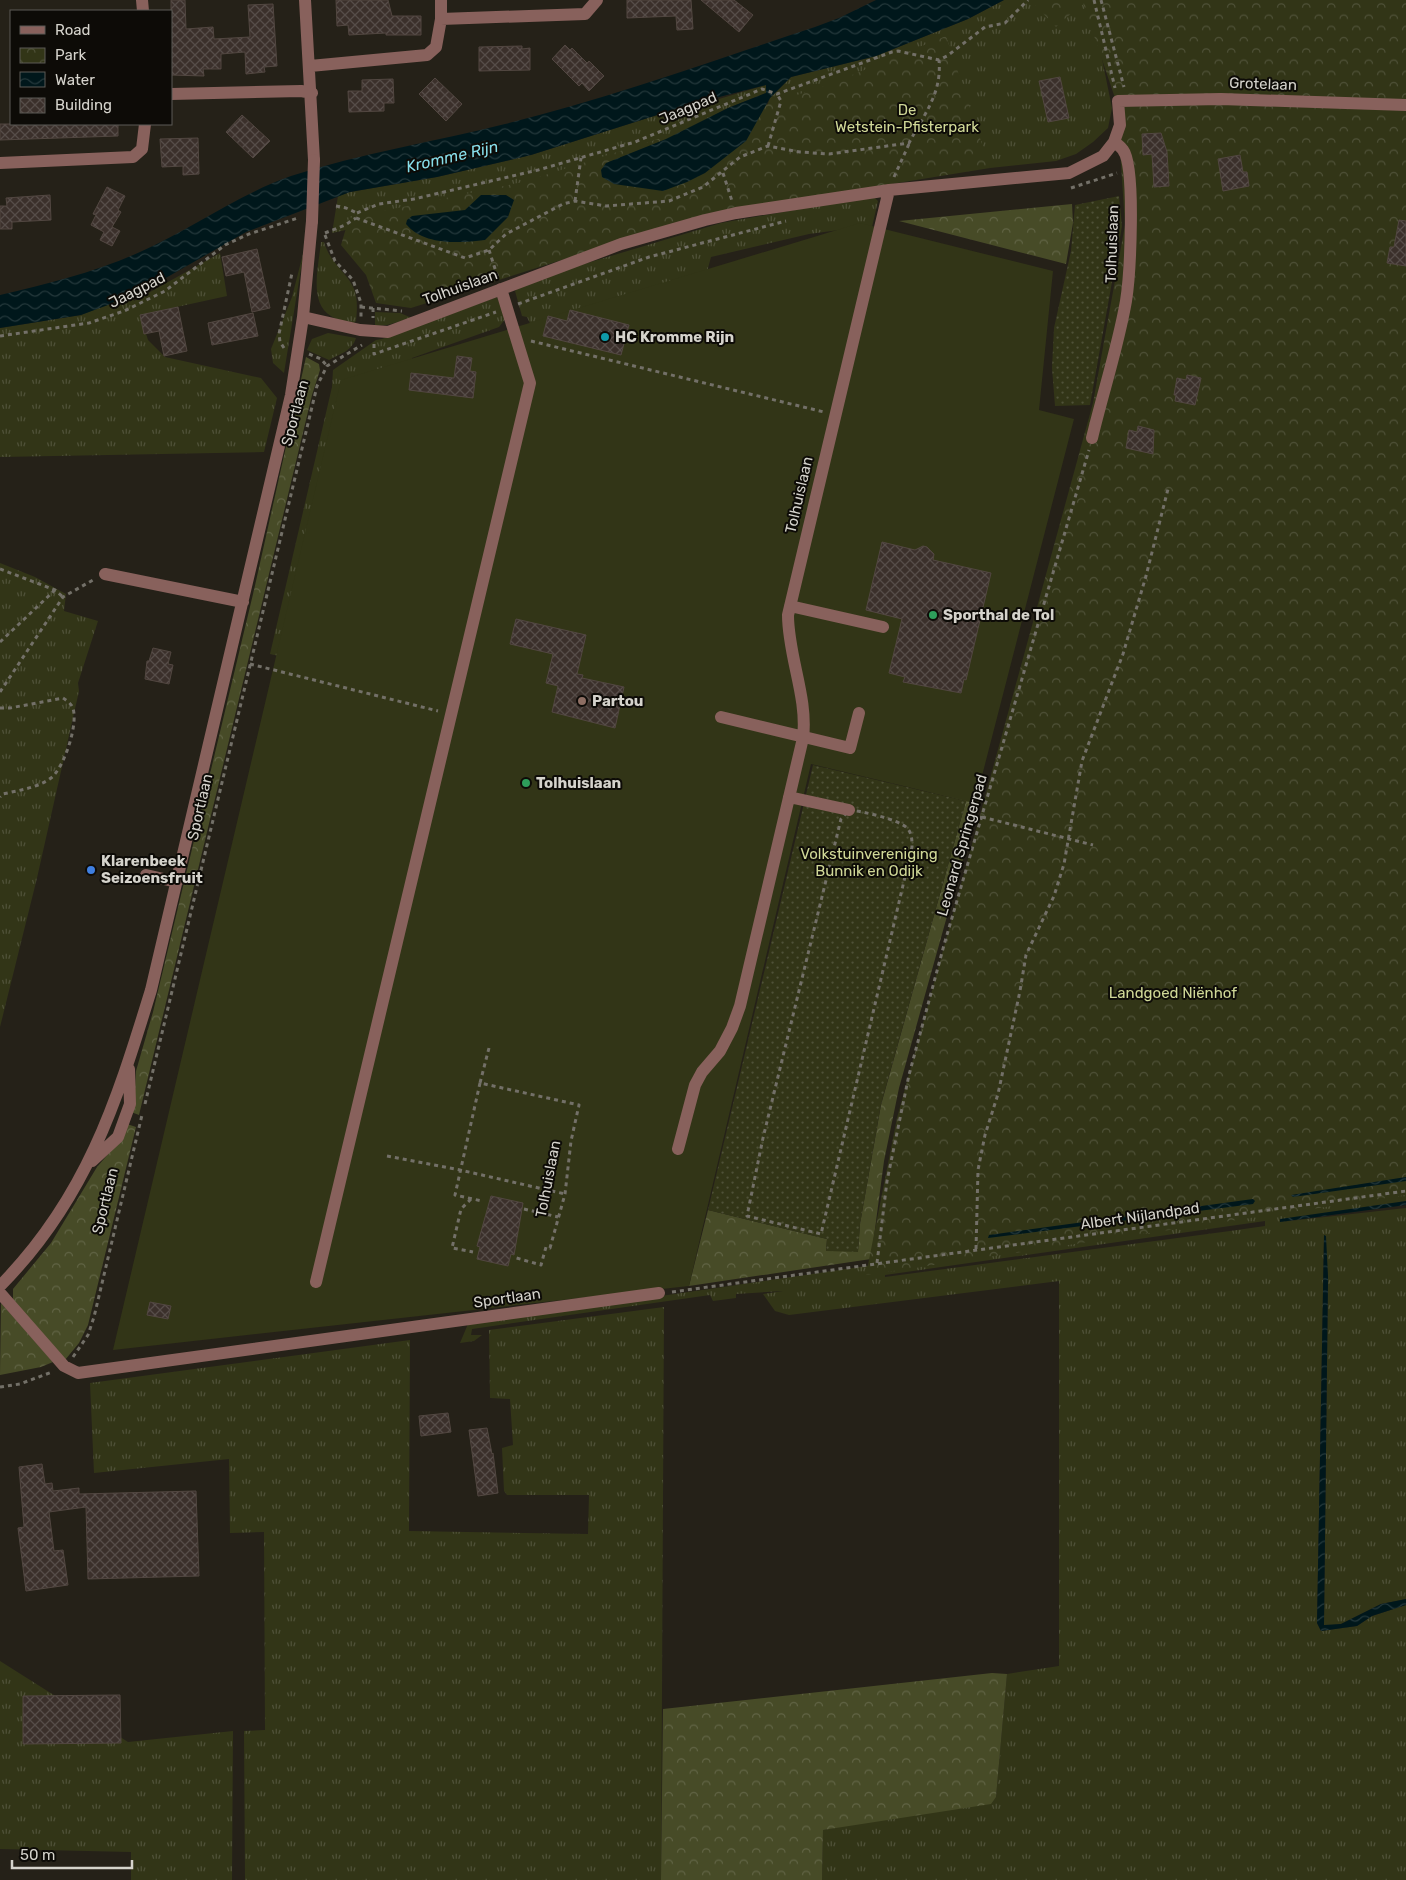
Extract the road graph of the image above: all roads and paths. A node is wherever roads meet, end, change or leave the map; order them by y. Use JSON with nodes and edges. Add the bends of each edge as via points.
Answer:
{"nodes":[{"id":1,"x":305,"y":0,"type":"edge"},
{"id":2,"x":441,"y":0,"type":"edge"},
{"id":3,"x":597,"y":0,"type":"edge"},
{"id":4,"x":1028,"y":0,"type":"edge"},
{"id":5,"x":1094,"y":0,"type":"edge"},
{"id":6,"x":1101,"y":0,"type":"edge"},
{"id":7,"x":441,"y":19,"type":"junction"},
{"id":8,"x":939,"y":60,"type":"junction"},
{"id":9,"x":310,"y":66,"type":"junction"},
{"id":10,"x":312,"y":93,"type":"junction"},
{"id":11,"x":172,"y":94,"type":"edge"},
{"id":12,"x":777,"y":94,"type":"junction"},
{"id":13,"x":1118,"y":101,"type":"junction"},
{"id":14,"x":1406,"y":104,"type":"edge"},
{"id":15,"x":145,"y":125,"type":"edge"},
{"id":16,"x":1114,"y":142,"type":"junction"},
{"id":17,"x":909,"y":143,"type":"junction"},
{"id":18,"x":768,"y":146,"type":"junction"},
{"id":19,"x":580,"y":158,"type":"junction"},
{"id":20,"x":0,"y":163,"type":"edge"},
{"id":21,"x":1127,"y":169,"type":"junction"},
{"id":22,"x":1064,"y":189,"type":"dead end"},
{"id":23,"x":889,"y":190,"type":"junction"},
{"id":24,"x":575,"y":201,"type":"junction"},
{"id":25,"x":336,"y":206,"type":"dead end"},
{"id":26,"x":356,"y":215,"type":"junction"},
{"id":27,"x":298,"y":218,"type":"dead end"},
{"id":28,"x":792,"y":220,"type":"dead end"},
{"id":29,"x":489,"y":250,"type":"junction"},
{"id":30,"x":502,"y":289,"type":"junction"},
{"id":31,"x":373,"y":308,"type":"dead end"},
{"id":32,"x":508,"y":308,"type":"junction"},
{"id":33,"x":303,"y":317,"type":"junction"},
{"id":34,"x":0,"y":336,"type":"edge"},
{"id":35,"x":374,"y":337,"type":"dead end"},
{"id":36,"x":519,"y":346,"type":"junction"},
{"id":37,"x":357,"y":348,"type":"dead end"},
{"id":38,"x":835,"y":415,"type":"junction"},
{"id":39,"x":1092,"y":438,"type":"joint"},
{"id":40,"x":1168,"y":489,"type":"dead end"},
{"id":41,"x":0,"y":569,"type":"edge"},
{"id":42,"x":105,"y":574,"type":"joint"},
{"id":43,"x":55,"y":590,"type":"junction"},
{"id":44,"x":63,"y":597,"type":"junction"},
{"id":45,"x":243,"y":602,"type":"junction"},
{"id":46,"x":790,"y":606,"type":"junction"},
{"id":47,"x":883,"y":627,"type":"dead end"},
{"id":48,"x":0,"y":642,"type":"edge"},
{"id":49,"x":250,"y":664,"type":"junction"},
{"id":50,"x":0,"y":692,"type":"edge"},
{"id":51,"x":0,"y":708,"type":"edge"},
{"id":52,"x":859,"y":713,"type":"dead end"},
{"id":53,"x":451,"y":714,"type":"junction"},
{"id":54,"x":721,"y":716,"type":"dead end"},
{"id":55,"x":803,"y":738,"type":"junction"},
{"id":56,"x":0,"y":797,"type":"edge"},
{"id":57,"x":789,"y":797,"type":"junction"},
{"id":58,"x":849,"y":810,"type":"junction"},
{"id":59,"x":982,"y":817,"type":"junction"},
{"id":60,"x":1069,"y":838,"type":"junction"},
{"id":61,"x":1093,"y":845,"type":"dead end"},
{"id":62,"x":146,"y":875,"type":"dead end"},
{"id":63,"x":177,"y":882,"type":"junction"},
{"id":64,"x":489,"y":1048,"type":"dead end"},
{"id":65,"x":480,"y":1083,"type":"junction"},
{"id":66,"x":678,"y":1149,"type":"dead end"},
{"id":67,"x":387,"y":1156,"type":"dead end"},
{"id":68,"x":460,"y":1170,"type":"junction"},
{"id":69,"x":1406,"y":1191,"type":"edge"},
{"id":70,"x":565,"y":1194,"type":"junction"},
{"id":71,"x":471,"y":1198,"type":"junction"},
{"id":72,"x":482,"y":1201,"type":"dead end"},
{"id":73,"x":524,"y":1209,"type":"dead end"},
{"id":74,"x":558,"y":1217,"type":"junction"},
{"id":75,"x":976,"y":1249,"type":"junction"},
{"id":76,"x":473,"y":1252,"type":"dead end"},
{"id":77,"x":513,"y":1257,"type":"dead end"},
{"id":78,"x":877,"y":1263,"type":"junction"},
{"id":79,"x":316,"y":1282,"type":"dead end"},
{"id":80,"x":0,"y":1286,"type":"edge"},
{"id":81,"x":0,"y":1293,"type":"edge"},
{"id":82,"x":659,"y":1293,"type":"joint"},
{"id":83,"x":64,"y":1366,"type":"junction"},
{"id":84,"x":0,"y":1386,"type":"edge"}],
"edges":[{"from":1,"to":9,"type":"street","name":"Sportlaan"},
{"from":2,"to":7,"type":"street"},
{"from":3,"to":7,"type":"street","via":[[584,14]]},
{"from":4,"to":8,"type":"path","via":[[1004,23],[985,27]]},
{"from":5,"to":13,"type":"path"},
{"from":6,"to":13,"type":"path","via":[[1125,91]]},
{"from":7,"to":9,"type":"street","via":[[436,47],[427,55]]},
{"from":8,"to":12,"type":"path","via":[[898,51]]},
{"from":8,"to":17,"type":"path","via":[[937,94]]},
{"from":9,"to":10,"type":"street","name":"Sportlaan"},
{"from":10,"to":11,"type":"street"},
{"from":10,"to":33,"type":"street","name":"Sportlaan","bridge":true,"via":[[312,221]]},
{"from":12,"to":18,"type":"path","via":[[781,101]]},
{"from":12,"to":19,"type":"path","name":"Jaagpad","via":[[762,89],[635,142]]},
{"from":13,"to":14,"type":"street","name":"Grotelaan","via":[[1221,99]]},
{"from":13,"to":16,"type":"street","via":[[1120,125]]},
{"from":15,"to":20,"type":"street","via":[[142,149],[133,157]]},
{"from":16,"to":21,"type":"street","name":"Tolhuislaan","via":[[1124,150]]},
{"from":16,"to":23,"type":"street","name":"Tolhuislaan","via":[[1103,156],[1069,173]]},
{"from":17,"to":18,"type":"path","via":[[829,154]]},
{"from":17,"to":23,"type":"path"},
{"from":18,"to":24,"type":"path","via":[[740,157],[703,187],[669,201],[606,206]]},
{"from":19,"to":24,"type":"path"},
{"from":19,"to":26,"type":"path","name":"Jaagpad","via":[[495,181],[379,204]]},
{"from":21,"to":22,"type":"path"},
{"from":21,"to":39,"type":"street","name":"Tolhuislaan","via":[[1131,219],[1126,300]]},
{"from":23,"to":30,"type":"street","name":"Tolhuislaan","via":[[704,220],[621,244]]},
{"from":23,"to":38,"type":"street","name":"Tolhuislaan"},
{"from":24,"to":29,"type":"path","via":[[514,229]]},
{"from":25,"to":26,"type":"path"},
{"from":26,"to":29,"type":"path","via":[[465,258]]},
{"from":26,"to":31,"type":"path","name":"Jaagpad","via":[[345,225],[325,233],[335,260],[353,280],[362,308]]},
{"from":27,"to":34,"type":"path","name":"Jaagpad","via":[[225,245],[165,291],[124,311],[89,323]]},
{"from":28,"to":32,"type":"path","via":[[650,257]]},
{"from":29,"to":30,"type":"path"},
{"from":30,"to":32,"type":"street"},
{"from":30,"to":33,"type":"street","name":"Tolhuislaan","via":[[388,332],[360,330]]},
{"from":32,"to":35,"type":"path","via":[[374,354]]},
{"from":32,"to":36,"type":"street"},
{"from":33,"to":45,"type":"street","name":"Sportlaan","via":[[291,395]]},
{"from":36,"to":38,"type":"path","via":[[532,341]]},
{"from":36,"to":53,"type":"street","via":[[530,383]]},
{"from":37,"to":49,"type":"path","name":"Sportlaan","via":[[327,366],[317,386]]},
{"from":38,"to":46,"type":"street","name":"Tolhuislaan"},
{"from":39,"to":59,"type":"path","name":"Leonard Springerpad"},
{"from":40,"to":60,"type":"path","via":[[1123,654],[1082,761]]},
{"from":41,"to":43,"type":"path"},
{"from":42,"to":44,"type":"path"},
{"from":42,"to":45,"type":"street"},
{"from":43,"to":44,"type":"path"},
{"from":43,"to":48,"type":"path"},
{"from":44,"to":50,"type":"path"},
{"from":45,"to":63,"type":"street","name":"Sportlaan"},
{"from":46,"to":47,"type":"street"},
{"from":46,"to":55,"type":"street","name":"Tolhuislaan","via":[[788,629],[803,715]]},
{"from":49,"to":53,"type":"path"},
{"from":49,"to":83,"type":"path","name":"Sportlaan","via":[[94,1317],[78,1353]]},
{"from":51,"to":56,"type":"path","via":[[63,698],[72,706],[75,719],[63,765],[53,777],[38,786]]},
{"from":52,"to":55,"type":"street","via":[[850,748]]},
{"from":53,"to":79,"type":"street"},
{"from":54,"to":55,"type":"street"},
{"from":55,"to":57,"type":"street","name":"Tolhuislaan"},
{"from":57,"to":58,"type":"street"},
{"from":57,"to":66,"type":"street","name":"Tolhuislaan","via":[[740,1006],[720,1051],[695,1085]]},
{"from":58,"to":58,"type":"path","via":[[898,823],[910,832],[912,847],[821,1234],[747,1216],[841,819]]},
{"from":59,"to":60,"type":"path"},
{"from":59,"to":78,"type":"path","name":"Leonard Springerpad","via":[[909,1076],[887,1180]]},
{"from":60,"to":61,"type":"path"},
{"from":60,"to":75,"type":"path","via":[[1054,896],[1026,955],[998,1094],[985,1135],[978,1170]]},
{"from":62,"to":63,"type":"street"},
{"from":63,"to":80,"type":"street","name":"Sportlaan","via":[[151,990],[128,1064],[88,1165],[29,1256]]},
{"from":64,"to":65,"type":"path"},
{"from":65,"to":68,"type":"path"},
{"from":65,"to":70,"type":"path","name":"Tolhuislaan","via":[[579,1105]]},
{"from":67,"to":68,"type":"path"},
{"from":68,"to":70,"type":"path"},
{"from":68,"to":71,"type":"path","via":[[455,1195]]},
{"from":69,"to":75,"type":"path","name":"Albert Nijlandpad"},
{"from":70,"to":74,"type":"path","name":"Tolhuislaan"},
{"from":71,"to":72,"type":"path"},
{"from":71,"to":76,"type":"path","via":[[461,1209],[452,1248]]},
{"from":73,"to":74,"type":"path"},
{"from":74,"to":77,"type":"path","name":"Tolhuislaan","via":[[550,1248],[546,1247],[541,1264]]},
{"from":75,"to":78,"type":"path","name":"Albert Nijlandpad"},
{"from":78,"to":82,"type":"path","name":"Albert Nijlandpad"},
{"from":81,"to":83,"type":"street"},
{"from":82,"to":83,"type":"street","name":"Sportlaan","via":[[90,1372],[78,1373]]},
{"from":83,"to":84,"type":"path","name":"Sportlaan","via":[[43,1377]]}]}
